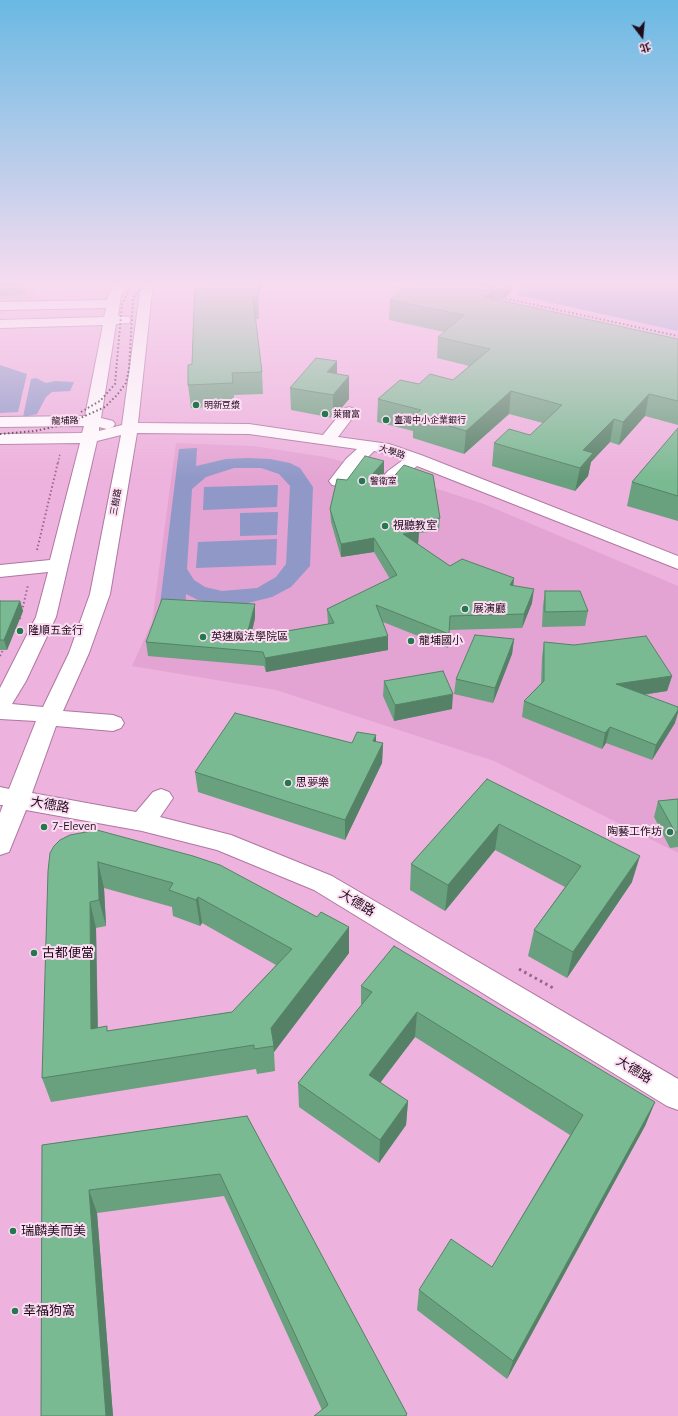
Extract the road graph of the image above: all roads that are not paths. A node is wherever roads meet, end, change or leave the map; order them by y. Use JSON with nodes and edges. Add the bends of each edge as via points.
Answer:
{"nodes":[{"id":1,"x":105,"y":348,"type":"edge"},
{"id":2,"x":139,"y":348,"type":"edge"},
{"id":3,"x":349,"y":412,"type":"dead end"},
{"id":4,"x":0,"y":422,"type":"edge"},
{"id":5,"x":130,"y":428,"type":"junction"},
{"id":6,"x":91,"y":429,"type":"junction"},
{"id":7,"x":0,"y":439,"type":"edge"},
{"id":8,"x":327,"y":440,"type":"junction"},
{"id":9,"x":370,"y":446,"type":"junction"},
{"id":10,"x":415,"y":459,"type":"junction"},
{"id":11,"x":338,"y":481,"type":"edge"},
{"id":12,"x":381,"y":490,"type":"edge"},
{"id":13,"x":678,"y":563,"type":"edge"},
{"id":14,"x":59,"y":565,"type":"junction"},
{"id":15,"x":0,"y":571,"type":"edge"},
{"id":16,"x":1,"y":702,"type":"edge"},
{"id":17,"x":50,"y":716,"type":"junction"},
{"id":18,"x":113,"y":723,"type":"dead end"},
{"id":19,"x":8,"y":798,"type":"edge"},
{"id":20,"x":161,"y":798,"type":"dead end"},
{"id":21,"x":142,"y":822,"type":"junction"},
{"id":22,"x":0,"y":846,"type":"edge"},
{"id":23,"x":678,"y":1096,"type":"edge"}],
"edges":[{"from":1,"to":6,"type":"street"},
{"from":2,"to":5,"type":"street","name":"三樹路"},
{"from":3,"to":8,"type":"street"},
{"from":4,"to":6,"type":"street","name":"龍埔路"},
{"from":5,"to":6,"type":"street","name":"大學路"},
{"from":5,"to":8,"type":"street","name":"大學路","via":[[249,429]]},
{"from":5,"to":17,"type":"street","name":"三樹路","via":[[100,594],[79,653]]},
{"from":6,"to":7,"type":"street","name":"龍埔路"},
{"from":6,"to":14,"type":"street"},
{"from":8,"to":9,"type":"street","name":"大學路"},
{"from":9,"to":10,"type":"street","name":"大學路","via":[[389,449]]},
{"from":9,"to":11,"type":"street"},
{"from":10,"to":12,"type":"street","via":[[394,475]]},
{"from":10,"to":13,"type":"street","name":"大學路"},
{"from":14,"to":15,"type":"street"},
{"from":14,"to":16,"type":"street","via":[[46,617]]},
{"from":16,"to":17,"type":"street"},
{"from":17,"to":18,"type":"street"},
{"from":17,"to":19,"type":"street","name":"三樹路"},
{"from":19,"to":21,"type":"street","name":"大德路"},
{"from":19,"to":22,"type":"street","name":"三樹路"},
{"from":20,"to":21,"type":"street"},
{"from":21,"to":23,"type":"street","name":"大德路","via":[[222,842],[323,883]]}]}
